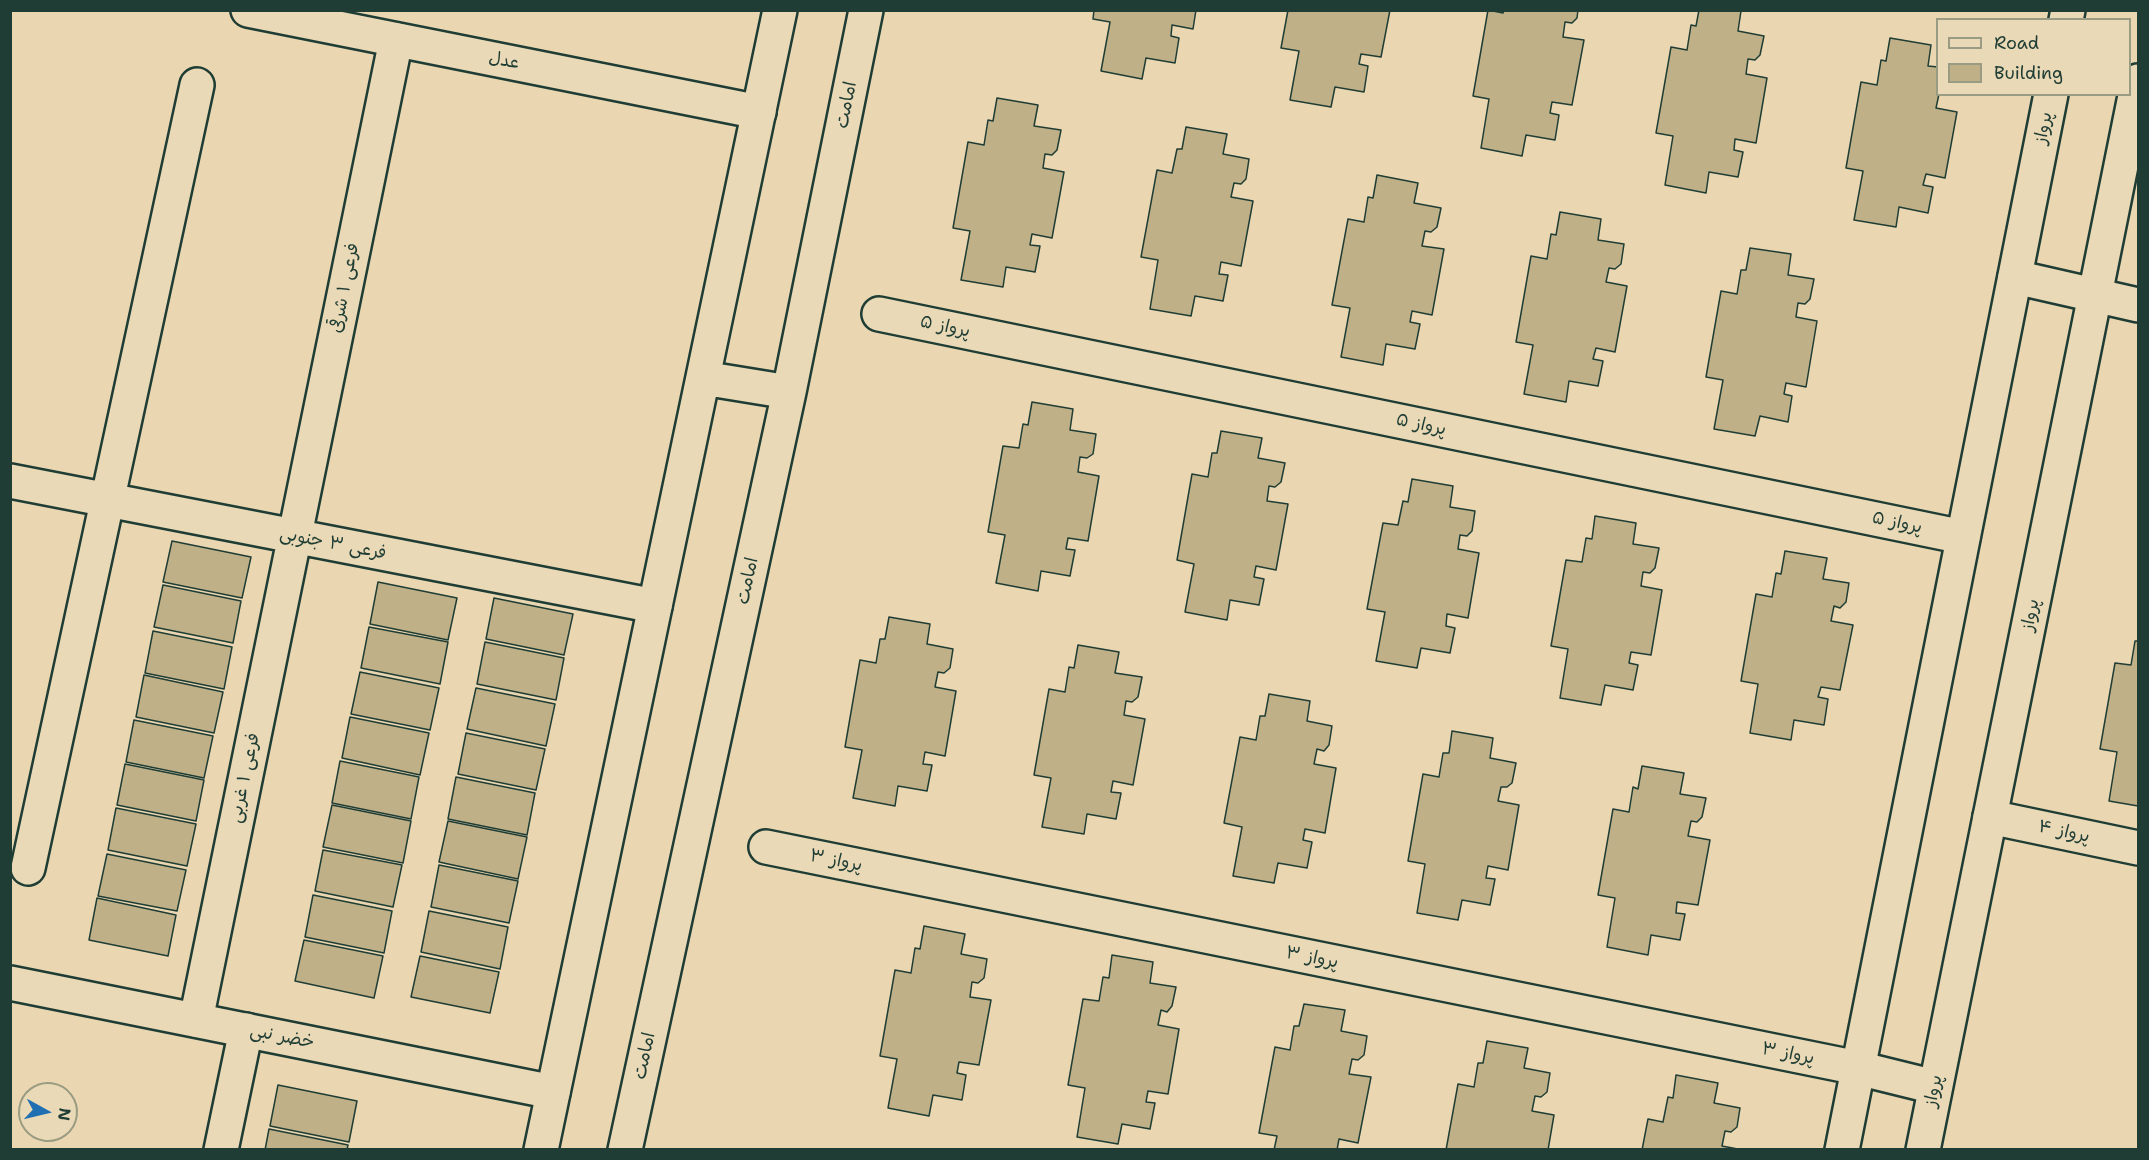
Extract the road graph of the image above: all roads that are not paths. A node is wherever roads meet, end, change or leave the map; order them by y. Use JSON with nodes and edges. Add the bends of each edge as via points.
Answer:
{"nodes":[{"id":1,"x":248,"y":10,"type":"edge"},
{"id":2,"x":780,"y":10,"type":"edge"},
{"id":3,"x":866,"y":10,"type":"edge"},
{"id":4,"x":396,"y":40,"type":"junction"},
{"id":5,"x":2139,"y":81,"type":"edge"},
{"id":6,"x":197,"y":85,"type":"dead end"},
{"id":7,"x":2051,"y":96,"type":"edge"},
{"id":8,"x":759,"y":112,"type":"junction"},
{"id":9,"x":2015,"y":277,"type":"junction"},
{"id":10,"x":2095,"y":297,"type":"junction"},
{"id":11,"x":2139,"y":305,"type":"edge"},
{"id":12,"x":879,"y":314,"type":"dead end"},
{"id":13,"x":703,"y":378,"type":"junction"},
{"id":14,"x":789,"y":392,"type":"junction"},
{"id":15,"x":10,"y":481,"type":"edge"},
{"id":16,"x":108,"y":500,"type":"junction"},
{"id":17,"x":295,"y":537,"type":"junction"},
{"id":18,"x":1963,"y":537,"type":"junction"},
{"id":19,"x":655,"y":606,"type":"junction"},
{"id":20,"x":1990,"y":817,"type":"junction"},
{"id":21,"x":766,"y":847,"type":"dead end"},
{"id":22,"x":2139,"y":848,"type":"edge"},
{"id":23,"x":28,"y":868,"type":"dead end"},
{"id":24,"x":10,"y":983,"type":"edge"},
{"id":25,"x":196,"y":1020,"type":"junction"},
{"id":26,"x":246,"y":1030,"type":"junction"},
{"id":27,"x":1858,"y":1068,"type":"junction"},
{"id":28,"x":1935,"y":1087,"type":"junction"},
{"id":29,"x":553,"y":1092,"type":"junction"},
{"id":30,"x":220,"y":1149,"type":"edge"},
{"id":31,"x":541,"y":1149,"type":"edge"},
{"id":32,"x":625,"y":1149,"type":"edge"},
{"id":33,"x":1842,"y":1149,"type":"edge"},
{"id":34,"x":1923,"y":1149,"type":"edge"}],
"edges":[{"from":1,"to":4,"type":"street","name":"عدل"},
{"from":2,"to":8,"type":"street"},
{"from":3,"to":14,"type":"street","name":"امامت"},
{"from":4,"to":8,"type":"street","name":"عدل"},
{"from":4,"to":17,"type":"street","name":"فرعی ۱ شرقی"},
{"from":5,"to":10,"type":"street","name":"پرواز"},
{"from":6,"to":16,"type":"street"},
{"from":7,"to":9,"type":"street","name":"پرواز"},
{"from":8,"to":13,"type":"street"},
{"from":9,"to":10,"type":"street"},
{"from":9,"to":18,"type":"street","name":"پرواز"},
{"from":10,"to":11,"type":"street"},
{"from":10,"to":20,"type":"street","name":"پرواز"},
{"from":12,"to":18,"type":"street","name":"پرواز ۵"},
{"from":13,"to":14,"type":"street"},
{"from":13,"to":19,"type":"street"},
{"from":14,"to":32,"type":"street","name":"امامت"},
{"from":15,"to":16,"type":"street","name":"فرعی ۳ جنوبی"},
{"from":16,"to":17,"type":"street","name":"فرعی ۳ جنوبی"},
{"from":16,"to":23,"type":"street"},
{"from":17,"to":19,"type":"street","name":"فرعی ۳ جنوبی"},
{"from":17,"to":25,"type":"street","name":"فرعی ۱ غربی"},
{"from":18,"to":27,"type":"street","name":"پرواز"},
{"from":19,"to":29,"type":"street"},
{"from":20,"to":22,"type":"street","name":"پرواز ۴"},
{"from":20,"to":28,"type":"street","name":"پرواز"},
{"from":21,"to":27,"type":"street","name":"پرواز ۳"},
{"from":24,"to":25,"type":"street","name":"خضر نبی"},
{"from":25,"to":26,"type":"street","name":"خضر نبی"},
{"from":26,"to":29,"type":"street","name":"خضر نبی"},
{"from":26,"to":30,"type":"street"},
{"from":27,"to":28,"type":"street","name":"پرواز ۳"},
{"from":27,"to":33,"type":"street","name":"پرواز"},
{"from":28,"to":34,"type":"street","name":"پرواز"},
{"from":29,"to":31,"type":"street"}]}
